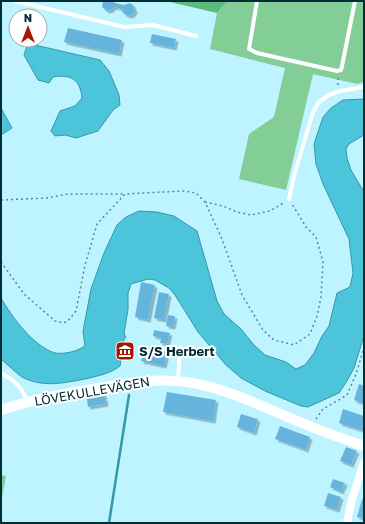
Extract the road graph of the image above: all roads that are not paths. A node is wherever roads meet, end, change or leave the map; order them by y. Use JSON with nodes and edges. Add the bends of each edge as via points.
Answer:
{"nodes":[{"id":1,"x":15,"y":1,"type":"edge"},
{"id":2,"x":257,"y":1,"type":"edge"},
{"id":3,"x":355,"y":1,"type":"edge"},
{"id":4,"x":196,"y":36,"type":"dead end"},
{"id":5,"x":364,"y":87,"type":"edge"},
{"id":6,"x":289,"y":199,"type":"road end"},
{"id":7,"x":180,"y":348,"type":"dead end"},
{"id":8,"x":1,"y":373,"type":"edge"},
{"id":9,"x":178,"y":382,"type":"junction"},
{"id":10,"x":27,"y":402,"type":"junction"},
{"id":11,"x":1,"y":410,"type":"edge"},
{"id":12,"x":364,"y":446,"type":"edge"},
{"id":13,"x":364,"y":463,"type":"edge"},
{"id":14,"x":348,"y":523,"type":"edge"}],
"edges":[{"from":1,"to":4,"type":"lane","via":[[124,27],[153,25]]},
{"from":2,"to":3,"type":"lane","via":[[248,47],[250,51],[339,71]]},
{"from":5,"to":6,"type":"lane","via":[[329,95],[313,112]]},
{"from":7,"to":9,"type":"lane"},
{"from":8,"to":10,"type":"lane","via":[[15,380]]},
{"from":9,"to":10,"type":"street","name":"LÖVEKULLEVÄGEN","via":[[136,382]]},
{"from":9,"to":12,"type":"street","name":"LÖVEKULLEVÄGEN","via":[[192,383],[239,396],[313,428]]},
{"from":10,"to":11,"type":"street","name":"LÖVEKULLEVÄGEN"},
{"from":13,"to":14,"type":"street","via":[[352,499]]}]}
